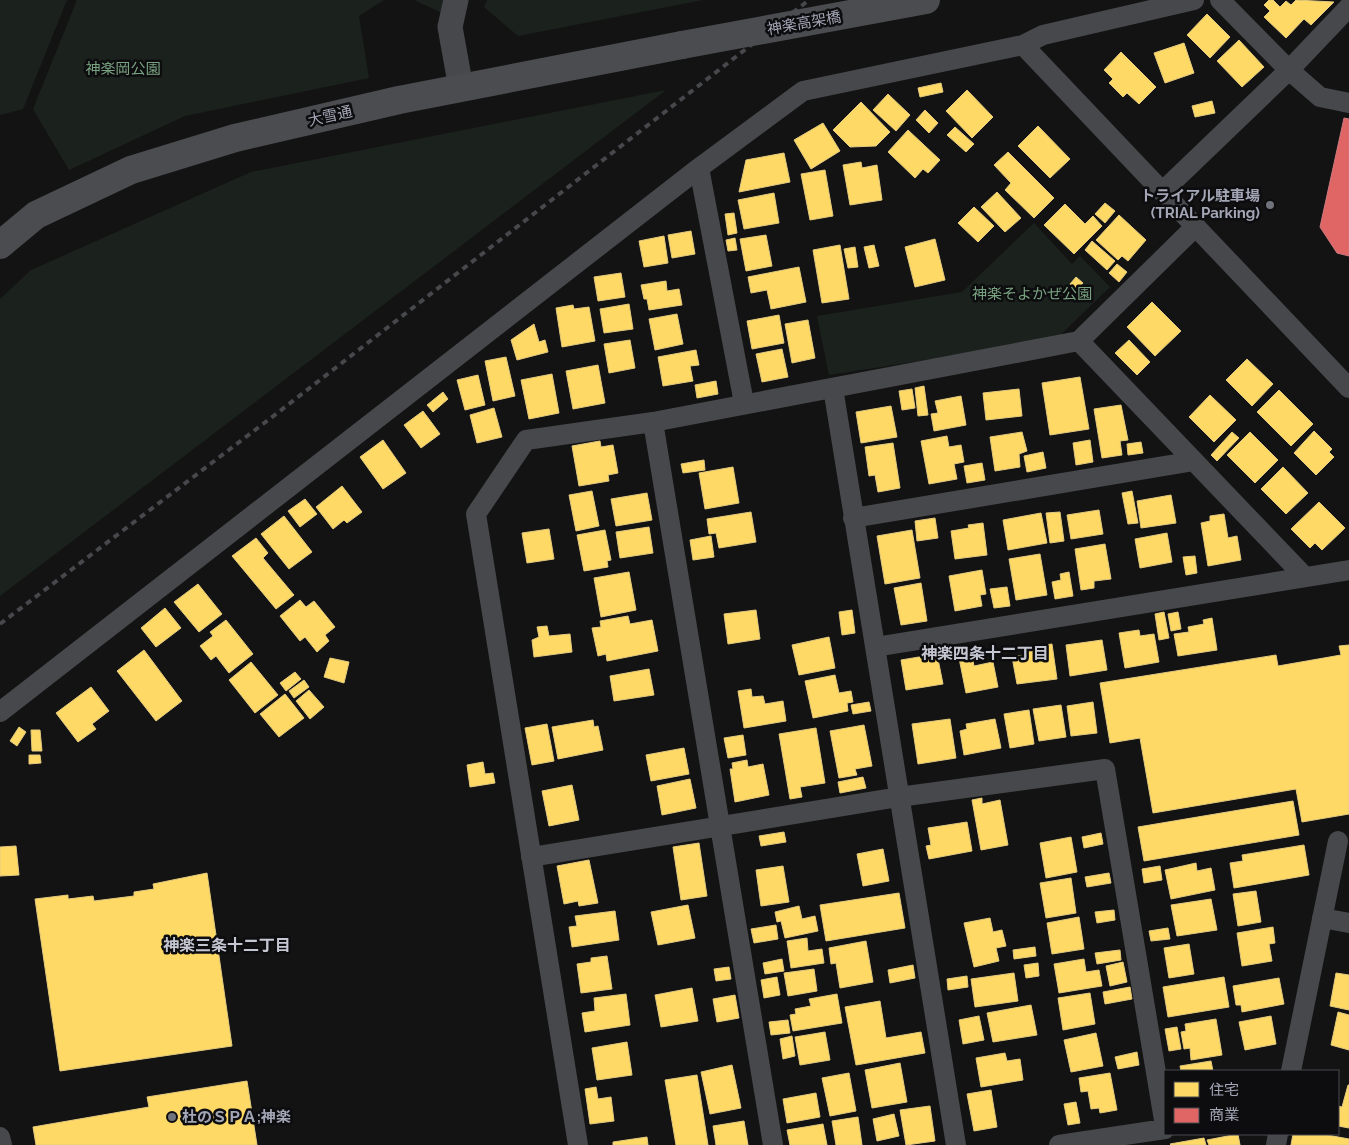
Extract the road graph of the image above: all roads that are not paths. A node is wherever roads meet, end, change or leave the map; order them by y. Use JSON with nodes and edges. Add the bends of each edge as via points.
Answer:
{"nodes":[{"id":1,"x":456,"y":0,"type":"edge"},
{"id":2,"x":926,"y":0,"type":"edge"},
{"id":3,"x":1194,"y":0,"type":"edge"},
{"id":4,"x":1220,"y":0,"type":"edge"},
{"id":5,"x":1349,"y":7,"type":"edge"},
{"id":6,"x":1117,"y":8,"type":"edge"},
{"id":7,"x":682,"y":45,"type":"joint"},
{"id":8,"x":1023,"y":45,"type":"junction"},
{"id":9,"x":1289,"y":70,"type":"junction"},
{"id":10,"x":461,"y":88,"type":"junction"},
{"id":11,"x":1349,"y":103,"type":"edge"},
{"id":12,"x":699,"y":168,"type":"junction"},
{"id":13,"x":1163,"y":191,"type":"junction"},
{"id":14,"x":1196,"y":226,"type":"junction"},
{"id":15,"x":0,"y":245,"type":"edge"},
{"id":16,"x":1079,"y":341,"type":"junction"},
{"id":17,"x":833,"y":388,"type":"junction"},
{"id":18,"x":1349,"y":388,"type":"edge"},
{"id":19,"x":744,"y":403,"type":"junction"},
{"id":20,"x":653,"y":422,"type":"junction"},
{"id":21,"x":1194,"y":461,"type":"junction"},
{"id":22,"x":853,"y":518,"type":"junction"},
{"id":23,"x":1349,"y":570,"type":"edge"},
{"id":24,"x":1305,"y":577,"type":"junction"},
{"id":25,"x":875,"y":647,"type":"junction"},
{"id":26,"x":0,"y":712,"type":"edge"},
{"id":27,"x":899,"y":797,"type":"junction"},
{"id":28,"x":722,"y":827,"type":"junction"},
{"id":29,"x":1338,"y":841,"type":"dead end"},
{"id":30,"x":531,"y":857,"type":"junction"},
{"id":31,"x":1322,"y":918,"type":"junction"},
{"id":32,"x":1349,"y":923,"type":"edge"},
{"id":33,"x":1291,"y":1070,"type":"edge"},
{"id":34,"x":1164,"y":1122,"type":"edge"},
{"id":35,"x":1164,"y":1128,"type":"edge"},
{"id":36,"x":0,"y":1137,"type":"edge"},
{"id":37,"x":2,"y":1145,"type":"edge"},
{"id":38,"x":578,"y":1145,"type":"edge"},
{"id":39,"x":773,"y":1145,"type":"edge"},
{"id":40,"x":956,"y":1145,"type":"edge"},
{"id":41,"x":1059,"y":1145,"type":"edge"}],
"edges":[{"from":1,"to":10,"type":"street","via":[[450,27]]},
{"from":2,"to":7,"type":"main road","name":"神楽高架橋","bridge":true},
{"from":3,"to":6,"type":"street"},
{"from":4,"to":9,"type":"street"},
{"from":5,"to":9,"type":"street"},
{"from":6,"to":8,"type":"street"},
{"from":7,"to":10,"type":"main road","name":"大雪通"},
{"from":8,"to":12,"type":"street","via":[[803,92]]},
{"from":8,"to":13,"type":"street"},
{"from":9,"to":11,"type":"street","via":[[1320,97]]},
{"from":9,"to":13,"type":"street"},
{"from":10,"to":15,"type":"main road","name":"大雪通","via":[[236,138],[130,170],[36,216]]},
{"from":12,"to":19,"type":"street"},
{"from":12,"to":26,"type":"street"},
{"from":13,"to":14,"type":"street"},
{"from":14,"to":16,"type":"street"},
{"from":14,"to":18,"type":"street"},
{"from":16,"to":17,"type":"street"},
{"from":16,"to":21,"type":"street"},
{"from":17,"to":19,"type":"street"},
{"from":17,"to":22,"type":"street"},
{"from":19,"to":20,"type":"street"},
{"from":20,"to":28,"type":"street"},
{"from":20,"to":30,"type":"street","via":[[526,440],[476,514]]},
{"from":21,"to":22,"type":"street"},
{"from":21,"to":24,"type":"street"},
{"from":22,"to":25,"type":"street"},
{"from":23,"to":24,"type":"street"},
{"from":24,"to":25,"type":"street"},
{"from":25,"to":27,"type":"street"},
{"from":27,"to":28,"type":"street"},
{"from":27,"to":34,"type":"street","via":[[1105,769]]},
{"from":27,"to":40,"type":"street"},
{"from":28,"to":30,"type":"street"},
{"from":28,"to":39,"type":"street"},
{"from":29,"to":31,"type":"street"},
{"from":30,"to":38,"type":"street"},
{"from":31,"to":32,"type":"street"},
{"from":31,"to":33,"type":"street"},
{"from":35,"to":41,"type":"street"},
{"from":36,"to":37,"type":"street"}]}
